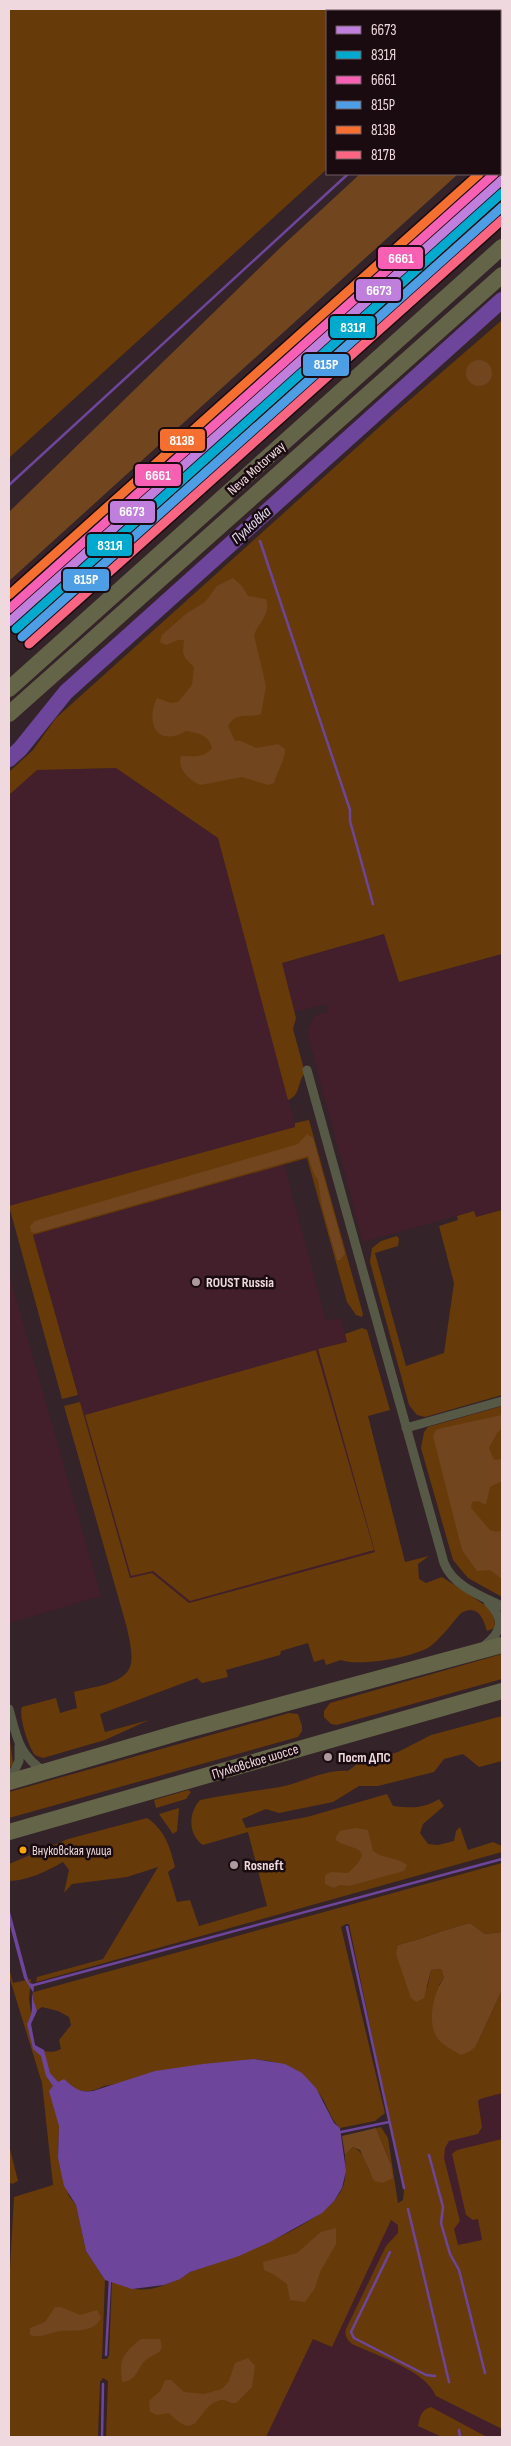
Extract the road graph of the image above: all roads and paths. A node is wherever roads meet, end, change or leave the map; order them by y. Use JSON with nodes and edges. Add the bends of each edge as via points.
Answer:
{"nodes":[{"id":1,"x":502,"y":246,"type":"edge"},
{"id":2,"x":502,"y":275,"type":"edge"},
{"id":3,"x":69,"y":662,"type":"junction"},
{"id":4,"x":9,"y":688,"type":"edge"},
{"id":5,"x":9,"y":714,"type":"edge"},
{"id":6,"x":9,"y":726,"type":"edge"},
{"id":7,"x":307,"y":1070,"type":"dead end"},
{"id":8,"x":502,"y":1401,"type":"edge"},
{"id":9,"x":406,"y":1428,"type":"junction"},
{"id":10,"x":485,"y":1598,"type":"junction"},
{"id":11,"x":502,"y":1606,"type":"edge"},
{"id":12,"x":502,"y":1645,"type":"edge"},
{"id":13,"x":478,"y":1651,"type":"junction"},
{"id":14,"x":502,"y":1691,"type":"edge"},
{"id":15,"x":9,"y":1709,"type":"edge"},
{"id":16,"x":19,"y":1746,"type":"junction"},
{"id":17,"x":45,"y":1772,"type":"junction"},
{"id":18,"x":9,"y":1782,"type":"edge"},
{"id":19,"x":9,"y":1832,"type":"edge"}],
"edges":[{"from":1,"to":4,"type":"highway","name":"Neva Motorway"},
{"from":2,"to":3,"type":"highway","name":"Neva Motorway"},
{"from":3,"to":5,"type":"highway","name":"Neva Motorway"},
{"from":3,"to":6,"type":"highway","name":"Neva Motorway"},
{"from":7,"to":9,"type":"street"},
{"from":8,"to":9,"type":"street"},
{"from":9,"to":10,"type":"street","via":[[446,1568],[460,1584]]},
{"from":10,"to":11,"type":"street"},
{"from":10,"to":13,"type":"street","via":[[497,1611],[500,1623],[494,1638]]},
{"from":12,"to":13,"type":"highway"},
{"from":13,"to":17,"type":"highway"},
{"from":14,"to":19,"type":"highway","name":"Пулковское шоссе"},
{"from":15,"to":16,"type":"street"},
{"from":16,"to":17,"type":"street","via":[[26,1758]]},
{"from":16,"to":18,"type":"street","via":[[19,1760]]},
{"from":17,"to":18,"type":"highway"}]}
